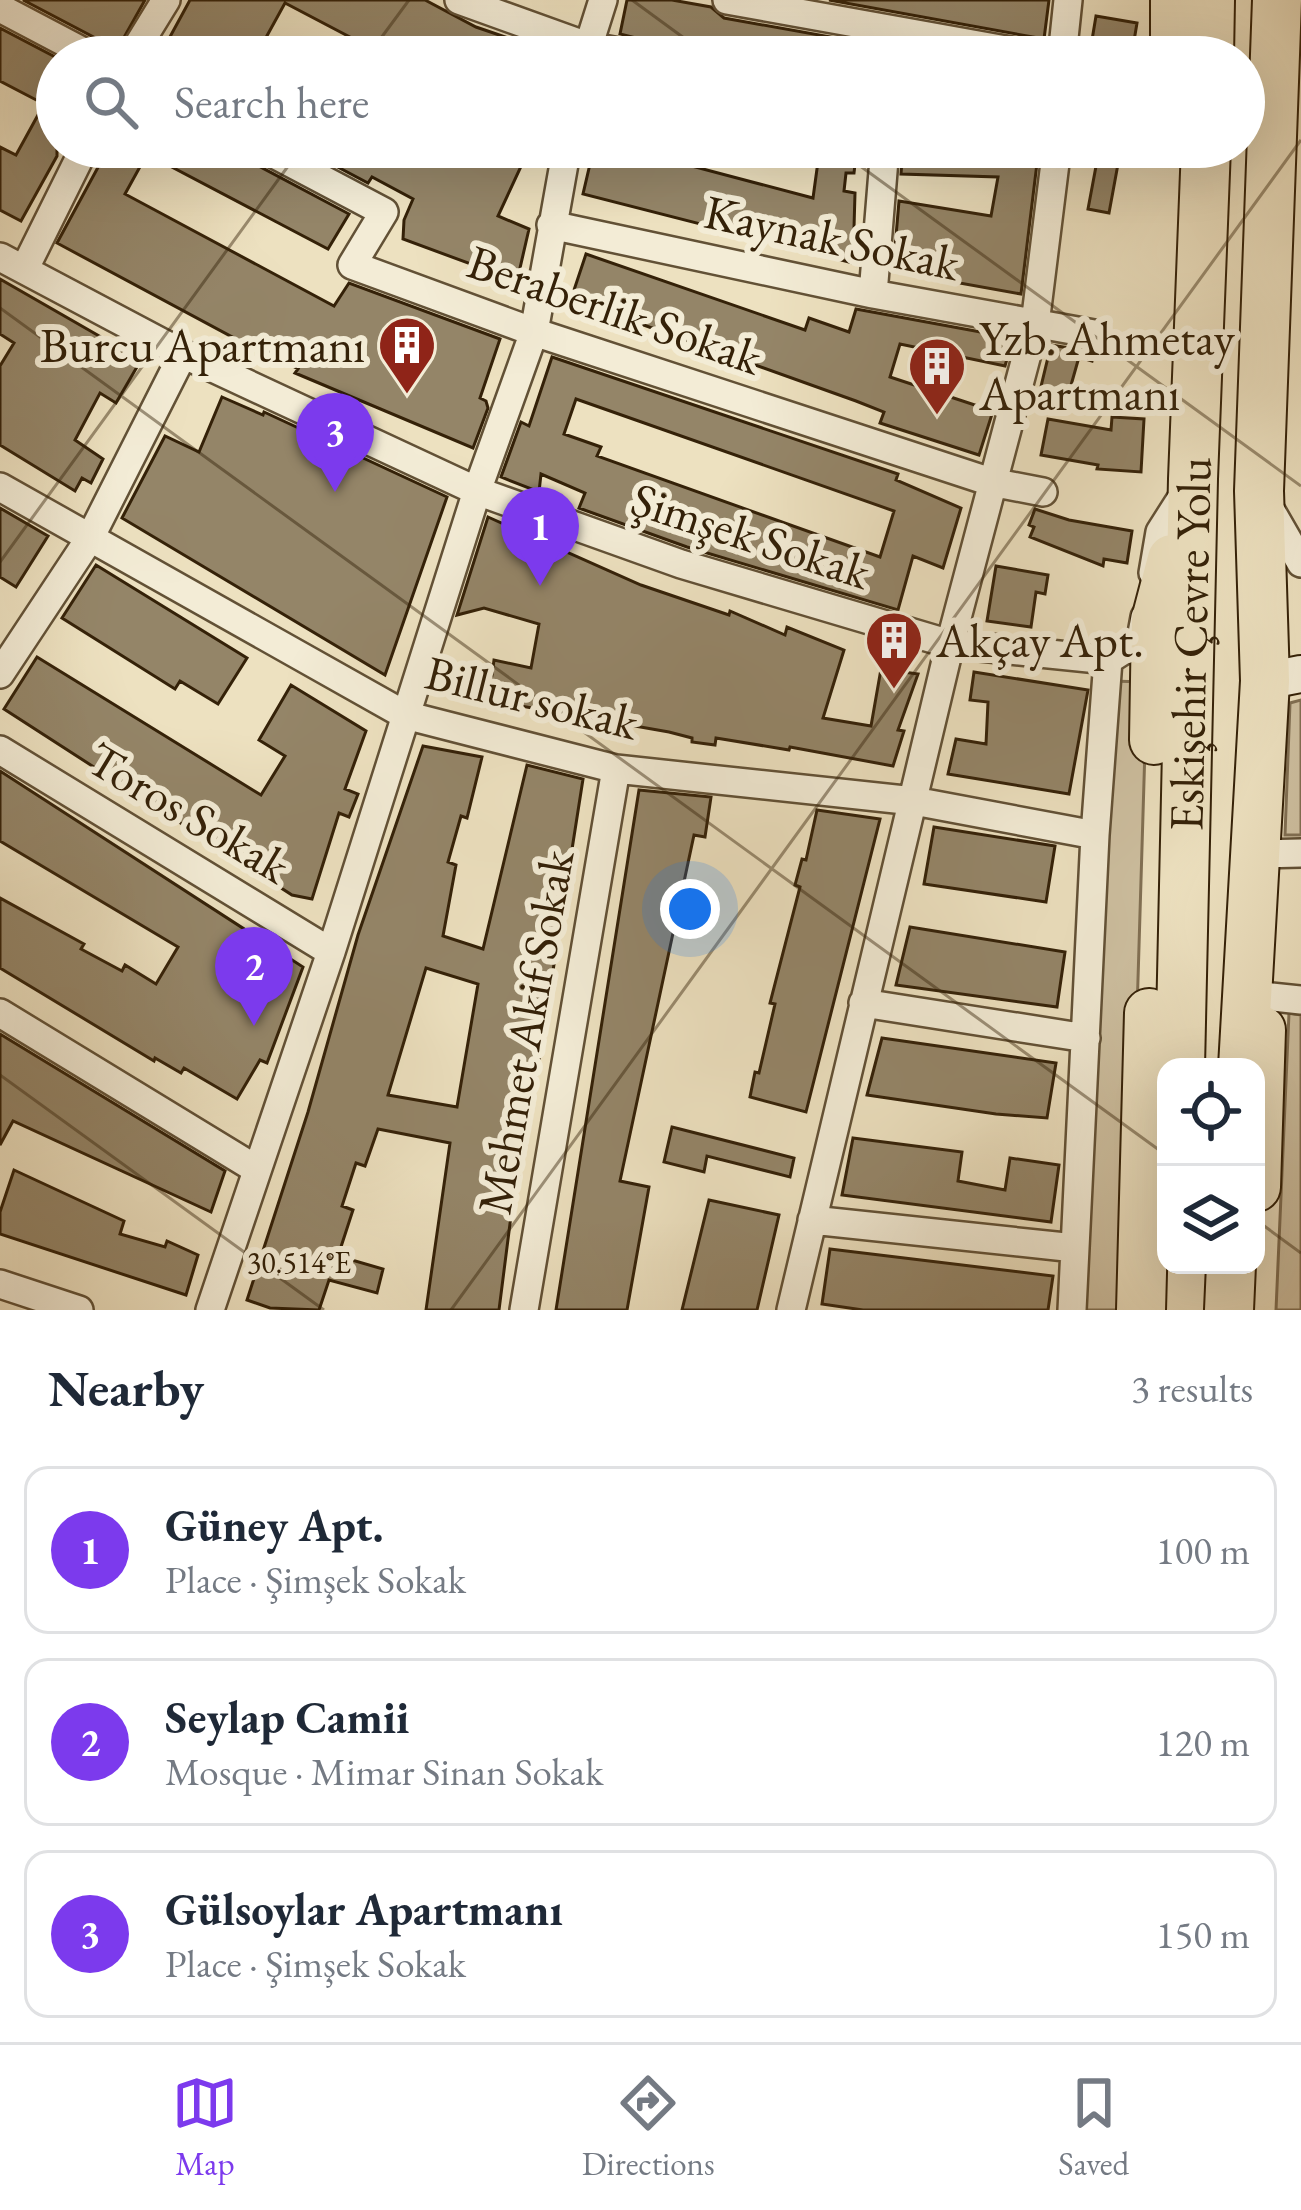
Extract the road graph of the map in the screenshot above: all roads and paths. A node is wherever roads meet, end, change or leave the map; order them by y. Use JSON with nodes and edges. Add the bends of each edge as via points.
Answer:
{"nodes":[{"id":1,"x":166,"y":0,"type":"edge"},
{"id":2,"x":459,"y":0,"type":"edge"},
{"id":3,"x":603,"y":0,"type":"edge"},
{"id":4,"x":727,"y":0,"type":"edge"},
{"id":5,"x":1068,"y":0,"type":"edge"},
{"id":6,"x":1175,"y":0,"type":"edge"},
{"id":7,"x":1210,"y":0,"type":"edge"},
{"id":8,"x":1277,"y":0,"type":"edge"},
{"id":9,"x":781,"y":6,"type":"edge"},
{"id":10,"x":0,"y":8,"type":"edge"},
{"id":11,"x":53,"y":36,"type":"edge"},
{"id":12,"x":144,"y":36,"type":"edge"},
{"id":13,"x":547,"y":36,"type":"edge"},
{"id":14,"x":591,"y":36,"type":"edge"},
{"id":15,"x":936,"y":36,"type":"edge"},
{"id":16,"x":1064,"y":36,"type":"edge"},
{"id":17,"x":1175,"y":36,"type":"edge"},
{"id":18,"x":1209,"y":36,"type":"edge"},
{"id":19,"x":72,"y":168,"type":"edge"},
{"id":20,"x":301,"y":168,"type":"edge"},
{"id":21,"x":563,"y":168,"type":"edge"},
{"id":22,"x":883,"y":168,"type":"edge"},
{"id":23,"x":1054,"y":168,"type":"edge"},
{"id":24,"x":1175,"y":168,"type":"edge"},
{"id":25,"x":1206,"y":168,"type":"edge"},
{"id":26,"x":551,"y":225,"type":"junction"},
{"id":27,"x":12,"y":262,"type":"edge"},
{"id":28,"x":873,"y":293,"type":"junction"},
{"id":29,"x":1202,"y":317,"type":"junction"},
{"id":30,"x":1034,"y":324,"type":"junction"},
{"id":31,"x":534,"y":332,"type":"junction"},
{"id":32,"x":1094,"y":334,"type":"dead end"},
{"id":33,"x":183,"y":354,"type":"junction"},
{"id":34,"x":1193,"y":479,"type":"junction"},
{"id":35,"x":992,"y":482,"type":"junction"},
{"id":36,"x":0,"y":487,"type":"edge"},
{"id":37,"x":477,"y":491,"type":"junction"},
{"id":38,"x":1259,"y":491,"type":"junction"},
{"id":39,"x":1043,"y":492,"type":"dead end"},
{"id":40,"x":90,"y":538,"type":"junction"},
{"id":41,"x":1301,"y":563,"type":"edge"},
{"id":42,"x":950,"y":644,"type":"junction"},
{"id":43,"x":1108,"y":660,"type":"junction"},
{"id":44,"x":0,"y":674,"type":"edge"},
{"id":45,"x":1283,"y":678,"type":"edge"},
{"id":46,"x":405,"y":716,"type":"junction"},
{"id":47,"x":0,"y":750,"type":"edge"},
{"id":48,"x":616,"y":769,"type":"junction"},
{"id":49,"x":914,"y":801,"type":"junction"},
{"id":50,"x":1095,"y":835,"type":"junction"},
{"id":51,"x":1281,"y":854,"type":"edge"},
{"id":52,"x":331,"y":952,"type":"junction"},
{"id":53,"x":1282,"y":998,"type":"edge"},
{"id":54,"x":863,"y":1003,"type":"junction"},
{"id":55,"x":0,"y":1012,"type":"edge"},
{"id":56,"x":1086,"y":1038,"type":"junction"},
{"id":57,"x":1180,"y":1058,"type":"edge"},
{"id":58,"x":1244,"y":1058,"type":"edge"},
{"id":59,"x":1259,"y":1166,"type":"edge"},
{"id":60,"x":256,"y":1169,"type":"junction"},
{"id":61,"x":812,"y":1220,"type":"junction"},
{"id":62,"x":1075,"y":1248,"type":"junction"},
{"id":63,"x":1175,"y":1274,"type":"edge"},
{"id":64,"x":1231,"y":1274,"type":"edge"},
{"id":65,"x":1253,"y":1274,"type":"edge"},
{"id":66,"x":0,"y":1284,"type":"edge"},
{"id":67,"x":79,"y":1310,"type":"edge"},
{"id":68,"x":210,"y":1310,"type":"edge"},
{"id":69,"x":524,"y":1310,"type":"edge"},
{"id":70,"x":791,"y":1310,"type":"edge"},
{"id":71,"x":1072,"y":1310,"type":"edge"},
{"id":72,"x":1141,"y":1310,"type":"edge"},
{"id":73,"x":1174,"y":1310,"type":"edge"},
{"id":74,"x":1229,"y":1310,"type":"edge"},
{"id":75,"x":1252,"y":1310,"type":"edge"}],
"edges":[{"from":1,"to":12,"type":"street"},
{"from":2,"to":13,"type":"street"},
{"from":3,"to":14,"type":"street"},
{"from":4,"to":9,"type":"street"},
{"from":5,"to":16,"type":"street"},
{"from":6,"to":17,"type":"highway"},
{"from":7,"to":18,"type":"highway"},
{"from":8,"to":38,"type":"highway","name":"Eskişehir Çevre Yolu"},
{"from":9,"to":15,"type":"street"},
{"from":10,"to":11,"type":"street"},
{"from":19,"to":27,"type":"street"},
{"from":20,"to":31,"type":"street","name":"Beraberlik Sokak","via":[[385,212],[352,265]]},
{"from":21,"to":26,"type":"street"},
{"from":22,"to":28,"type":"street"},
{"from":23,"to":30,"type":"street"},
{"from":24,"to":29,"type":"highway"},
{"from":25,"to":29,"type":"highway","name":"Eskişehir Çevre Yolu"},
{"from":26,"to":28,"type":"street","name":"Kaynak Sokak"},
{"from":26,"to":31,"type":"street"},
{"from":27,"to":33,"type":"street","name":"Şimşek Sokak"},
{"from":28,"to":30,"type":"street","name":"Kaynak Sokak"},
{"from":29,"to":34,"type":"highway","name":"Eskişehir Çevre Yolu"},
{"from":30,"to":32,"type":"street","name":"Kaynak Sokak"},
{"from":30,"to":35,"type":"street"},
{"from":31,"to":35,"type":"street","name":"Beraberlik Sokak"},
{"from":31,"to":37,"type":"street"},
{"from":33,"to":37,"type":"street","name":"Şimşek Sokak"},
{"from":33,"to":40,"type":"street"},
{"from":34,"to":43,"type":"street","via":[[1160,532],[1141,638]]},
{"from":34,"to":57,"type":"highway","name":"Eskişehir Çevre Yolu"},
{"from":34,"to":72,"type":"highway","via":[[1156,620]]},
{"from":35,"to":39,"type":"street","name":"Beraberlik Sokak"},
{"from":35,"to":42,"type":"street"},
{"from":36,"to":40,"type":"street","name":"Billur sokak"},
{"from":37,"to":42,"type":"street","name":"Şimşek Sokak"},
{"from":37,"to":46,"type":"street"},
{"from":38,"to":41,"type":"street"},
{"from":38,"to":45,"type":"highway","name":"Eskişehir Çevre Yolu"},
{"from":40,"to":44,"type":"street"},
{"from":40,"to":46,"type":"street","name":"Billur sokak"},
{"from":42,"to":43,"type":"street","name":"Şimşek Sokak"},
{"from":42,"to":49,"type":"street"},
{"from":43,"to":50,"type":"street"},
{"from":45,"to":51,"type":"highway"},
{"from":45,"to":58,"type":"highway","name":"Eskişehir Çevre Yolu"},
{"from":46,"to":48,"type":"street","name":"Billur sokak"},
{"from":46,"to":52,"type":"street"},
{"from":47,"to":52,"type":"street","name":"Toros Sokak"},
{"from":48,"to":49,"type":"street","name":"Billur sokak"},
{"from":48,"to":69,"type":"street","name":"Mehmet Akif Sokak"},
{"from":49,"to":50,"type":"street","name":"Billur sokak"},
{"from":49,"to":54,"type":"street"},
{"from":50,"to":56,"type":"street"},
{"from":51,"to":53,"type":"highway","via":[[1266,879]]},
{"from":52,"to":60,"type":"street"},
{"from":53,"to":59,"type":"highway"},
{"from":54,"to":56,"type":"street"},
{"from":54,"to":61,"type":"street"},
{"from":55,"to":60,"type":"street"},
{"from":56,"to":62,"type":"street"},
{"from":60,"to":68,"type":"street"},
{"from":61,"to":62,"type":"street"},
{"from":61,"to":70,"type":"street"},
{"from":62,"to":71,"type":"street"},
{"from":63,"to":73,"type":"highway"},
{"from":64,"to":74,"type":"highway"},
{"from":65,"to":75,"type":"highway"},
{"from":66,"to":67,"type":"street"}]}
